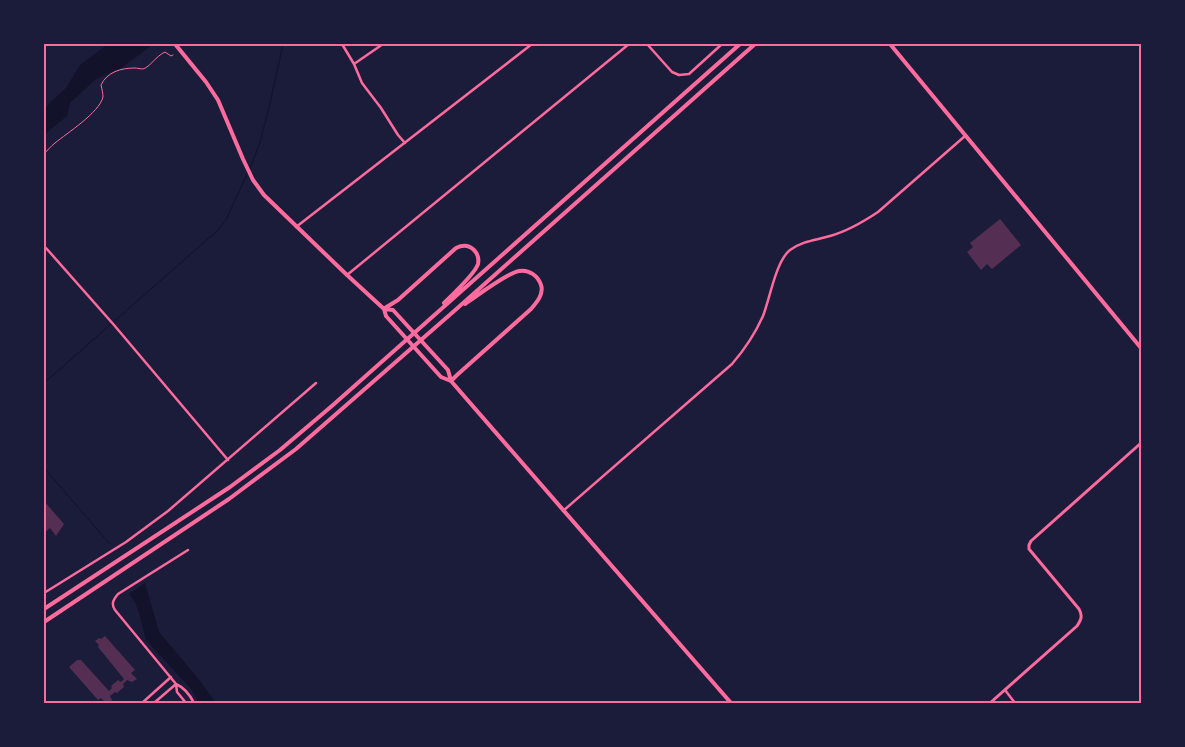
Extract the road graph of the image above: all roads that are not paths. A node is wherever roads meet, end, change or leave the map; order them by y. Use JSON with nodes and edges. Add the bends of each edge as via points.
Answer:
{"nodes":[{"id":1,"x":175,"y":44,"type":"edge"},
{"id":2,"x":342,"y":44,"type":"edge"},
{"id":3,"x":383,"y":44,"type":"edge"},
{"id":4,"x":532,"y":44,"type":"edge"},
{"id":5,"x":630,"y":44,"type":"edge"},
{"id":6,"x":647,"y":44,"type":"edge"},
{"id":7,"x":722,"y":44,"type":"edge"},
{"id":8,"x":740,"y":44,"type":"edge"},
{"id":9,"x":755,"y":44,"type":"edge"},
{"id":10,"x":890,"y":44,"type":"edge"},
{"id":11,"x":354,"y":64,"type":"junction"},
{"id":12,"x":966,"y":135,"type":"junction"},
{"id":13,"x":405,"y":143,"type":"junction"},
{"id":14,"x":296,"y":227,"type":"junction"},
{"id":15,"x":45,"y":248,"type":"edge"},
{"id":16,"x":347,"y":275,"type":"junction"},
{"id":17,"x":384,"y":308,"type":"junction"},
{"id":18,"x":453,"y":312,"type":"junction"},
{"id":19,"x":427,"y":322,"type":"junction"},
{"id":20,"x":1141,"y":348,"type":"edge"},
{"id":21,"x":451,"y":381,"type":"junction"},
{"id":22,"x":316,"y":383,"type":"dead end"},
{"id":23,"x":1141,"y":443,"type":"edge"},
{"id":24,"x":228,"y":460,"type":"junction"},
{"id":25,"x":564,"y":511,"type":"junction"},
{"id":26,"x":188,"y":550,"type":"dead end"},
{"id":27,"x":44,"y":593,"type":"edge"},
{"id":28,"x":44,"y":609,"type":"edge"},
{"id":29,"x":44,"y":622,"type":"edge"},
{"id":30,"x":171,"y":677,"type":"junction"},
{"id":31,"x":176,"y":684,"type":"junction"},
{"id":32,"x":1005,"y":690,"type":"junction"},
{"id":33,"x":142,"y":703,"type":"edge"},
{"id":34,"x":154,"y":703,"type":"edge"},
{"id":35,"x":186,"y":703,"type":"edge"},
{"id":36,"x":194,"y":703,"type":"edge"},
{"id":37,"x":731,"y":703,"type":"edge"},
{"id":38,"x":990,"y":703,"type":"edge"},
{"id":39,"x":1015,"y":703,"type":"edge"}],
"edges":[{"from":1,"to":14,"type":"main road","via":[[218,100],[253,180]]},
{"from":2,"to":11,"type":"street"},
{"from":3,"to":11,"type":"street"},
{"from":4,"to":13,"type":"street"},
{"from":5,"to":16,"type":"street"},
{"from":6,"to":7,"type":"street","via":[[678,75],[688,74]]},
{"from":8,"to":19,"type":"main road"},
{"from":9,"to":18,"type":"main road"},
{"from":10,"to":12,"type":"main road"},
{"from":11,"to":13,"type":"street","via":[[362,83]]},
{"from":12,"to":20,"type":"main road"},
{"from":12,"to":25,"type":"street","via":[[864,222],[790,250],[777,271],[754,335],[732,364]]},
{"from":13,"to":14,"type":"street"},
{"from":14,"to":16,"type":"main road"},
{"from":15,"to":24,"type":"street"},
{"from":16,"to":17,"type":"main road"},
{"from":17,"to":19,"type":"main road","via":[[398,300],[456,248],[471,247],[478,256],[476,268]]},
{"from":17,"to":21,"type":"main road","via":[[386,316],[442,377]]},
{"from":17,"to":21,"type":"main road","via":[[393,310],[432,352],[448,370]]},
{"from":18,"to":21,"type":"main road","via":[[517,271],[531,273],[542,287],[540,297],[531,309]]},
{"from":18,"to":29,"type":"main road","via":[[316,433],[261,476]]},
{"from":19,"to":28,"type":"main road","via":[[256,468]]},
{"from":21,"to":25,"type":"main road"},
{"from":22,"to":24,"type":"street"},
{"from":23,"to":32,"type":"street","via":[[1029,545],[1079,610],[1081,618],[1077,626]]},
{"from":24,"to":27,"type":"street","via":[[126,542]]},
{"from":25,"to":37,"type":"main road"},
{"from":26,"to":30,"type":"street","via":[[118,594],[112,603]]},
{"from":30,"to":31,"type":"street"},
{"from":30,"to":33,"type":"street"},
{"from":31,"to":34,"type":"street"},
{"from":31,"to":35,"type":"street","via":[[177,692]]},
{"from":31,"to":36,"type":"street","via":[[183,687]]},
{"from":32,"to":38,"type":"street"},
{"from":32,"to":39,"type":"street"}]}
